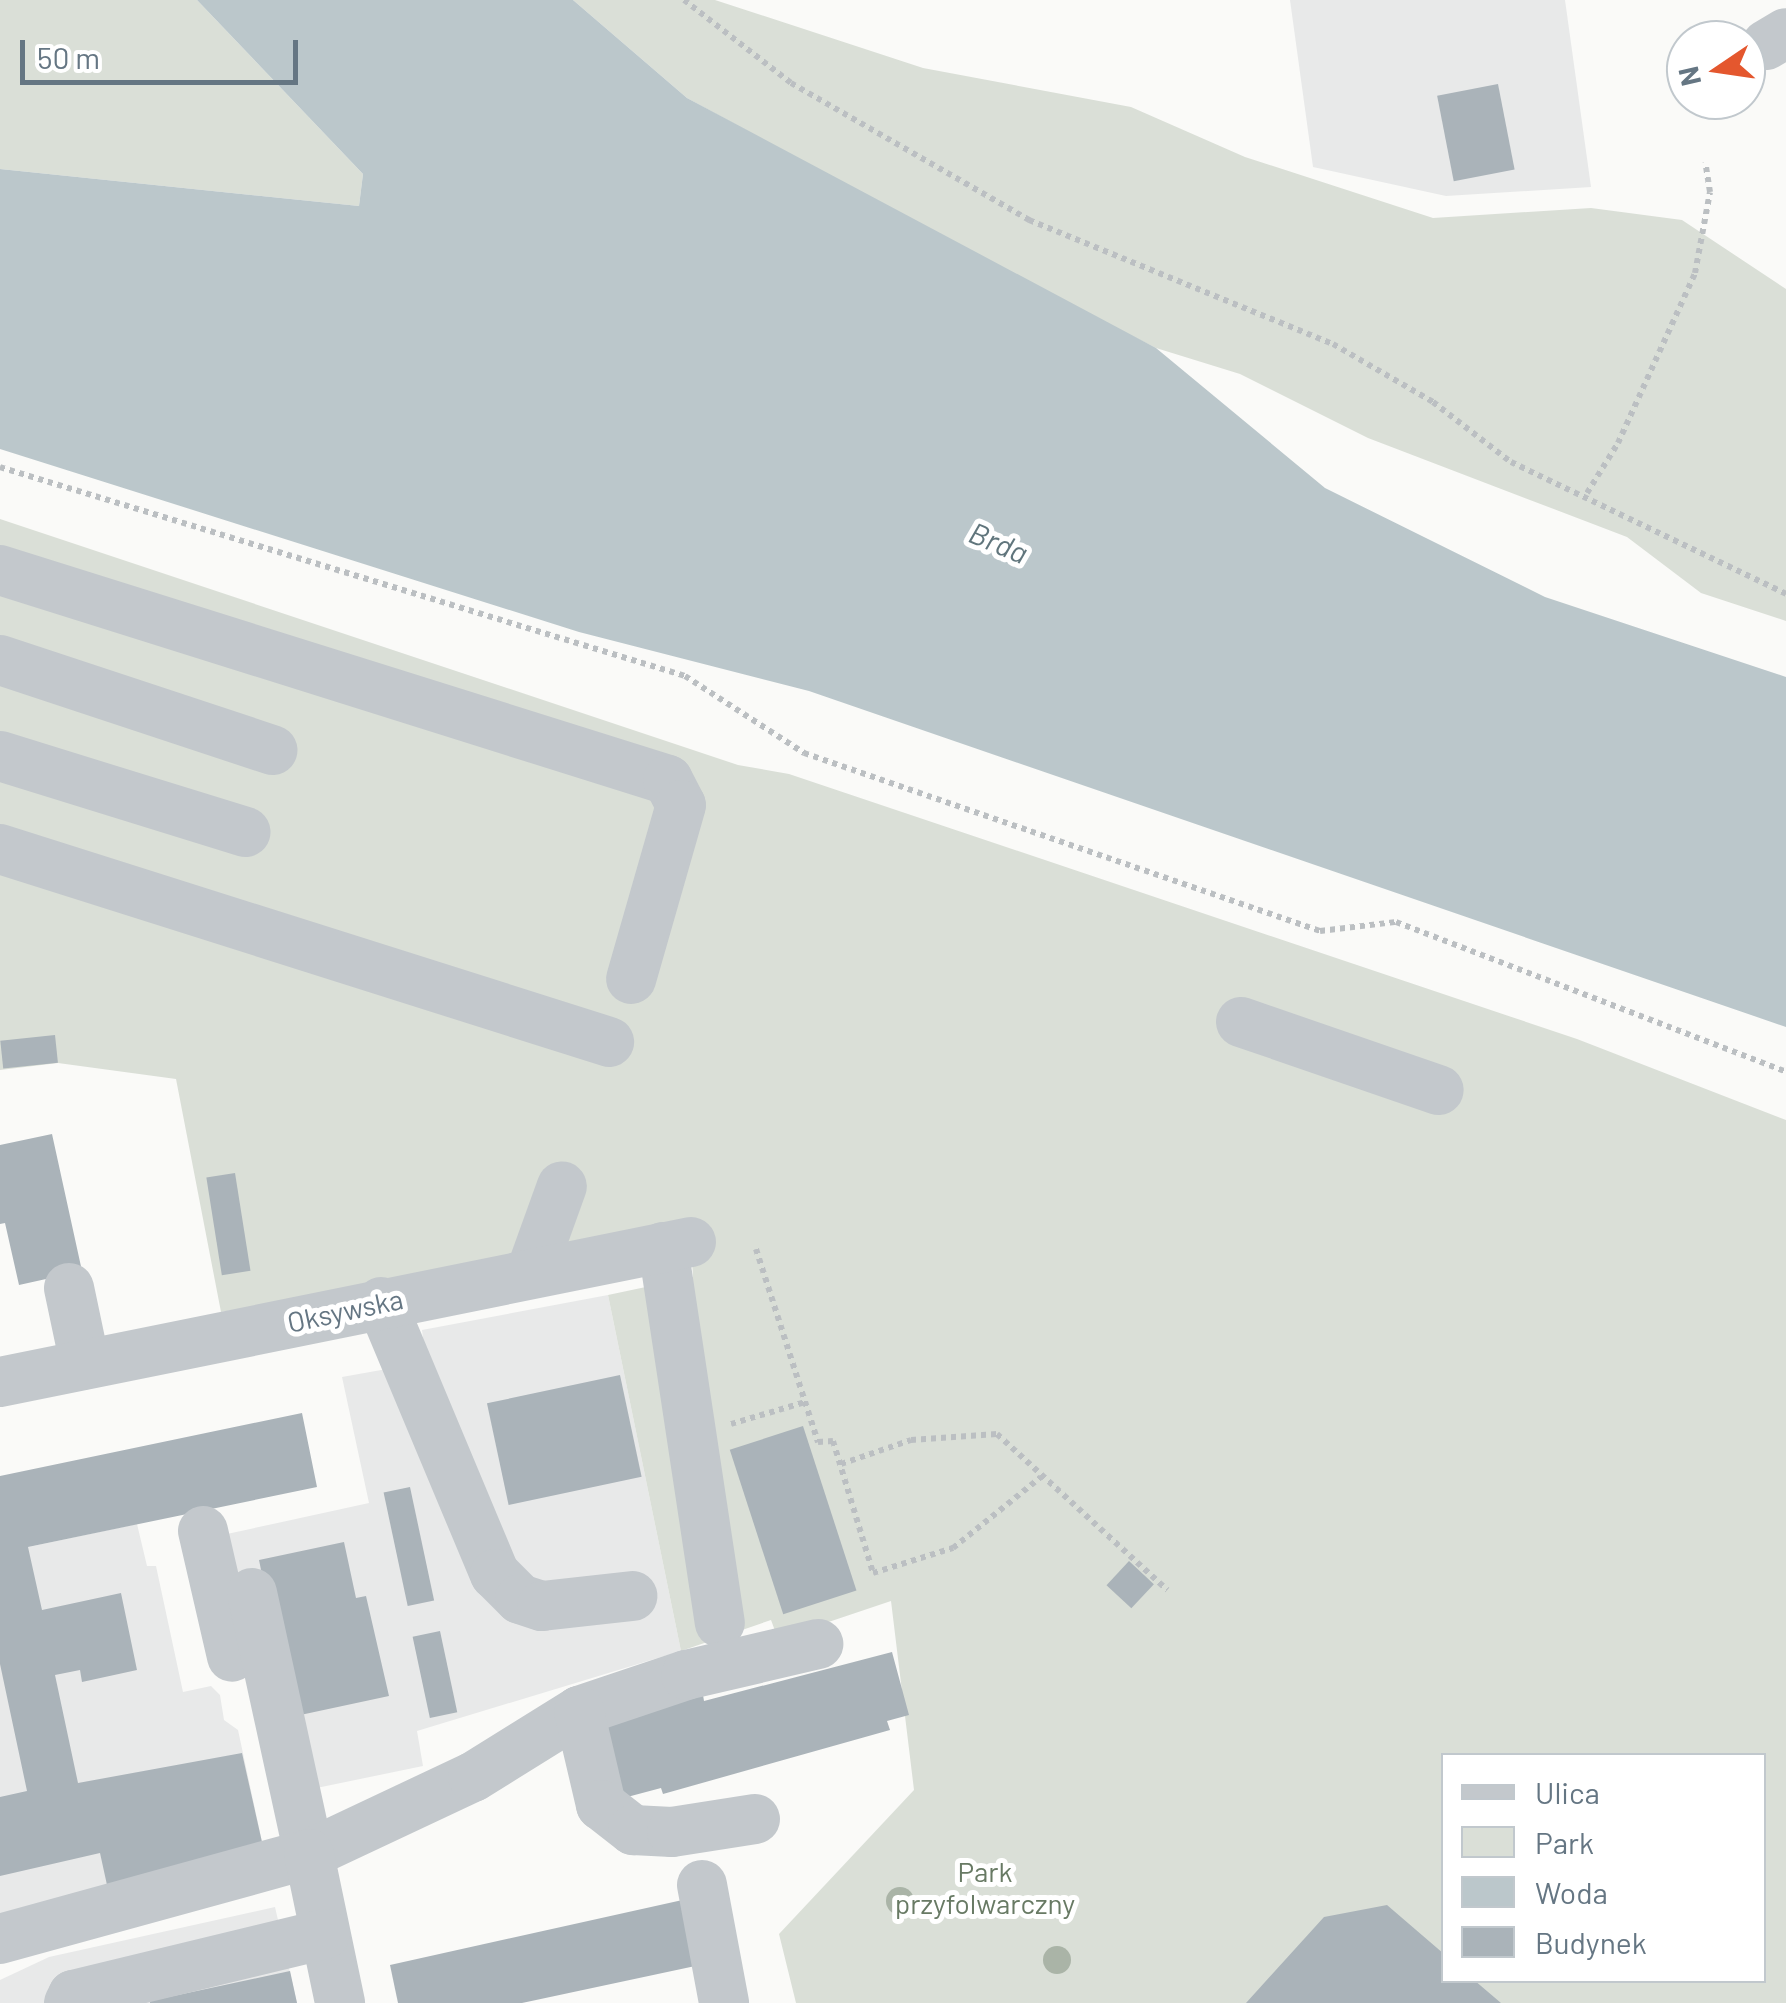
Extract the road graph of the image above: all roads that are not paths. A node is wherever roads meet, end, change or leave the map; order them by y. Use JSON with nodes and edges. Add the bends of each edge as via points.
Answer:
{"nodes":[{"id":1,"x":0,"y":570,"type":"edge"},
{"id":2,"x":0,"y":660,"type":"edge"},
{"id":3,"x":272,"y":750,"type":"dead end"},
{"id":4,"x":0,"y":756,"type":"edge"},
{"id":5,"x":246,"y":832,"type":"dead end"},
{"id":6,"x":0,"y":849,"type":"edge"},
{"id":7,"x":631,"y":979,"type":"dead end"},
{"id":8,"x":1242,"y":1022,"type":"dead end"},
{"id":9,"x":609,"y":1042,"type":"dead end"},
{"id":10,"x":1439,"y":1090,"type":"dead end"},
{"id":11,"x":562,"y":1186,"type":"dead end"},
{"id":12,"x":531,"y":1272,"type":"junction"},
{"id":13,"x":69,"y":1288,"type":"dead end"},
{"id":14,"x":381,"y":1302,"type":"junction"},
{"id":15,"x":85,"y":1364,"type":"junction"},
{"id":16,"x":0,"y":1382,"type":"edge"},
{"id":17,"x":203,"y":1531,"type":"dead end"},
{"id":18,"x":252,"y":1592,"type":"dead end"},
{"id":19,"x":632,"y":1596,"type":"dead end"},
{"id":20,"x":720,"y":1623,"type":"dead end"},
{"id":21,"x":818,"y":1644,"type":"dead end"},
{"id":22,"x":579,"y":1711,"type":"junction"},
{"id":23,"x":755,"y":1819,"type":"dead end"},
{"id":24,"x":294,"y":1858,"type":"junction"},
{"id":25,"x":702,"y":1885,"type":"dead end"},
{"id":26,"x":326,"y":1934,"type":"junction"},
{"id":27,"x":0,"y":1939,"type":"edge"},
{"id":28,"x":69,"y":2003,"type":"edge"},
{"id":29,"x":340,"y":2003,"type":"edge"},
{"id":30,"x":724,"y":2003,"type":"edge"}],
"edges":[{"from":1,"to":7,"type":"street","via":[[668,780],[681,804]]},
{"from":2,"to":3,"type":"street"},
{"from":4,"to":5,"type":"street"},
{"from":6,"to":9,"type":"street"},
{"from":8,"to":10,"type":"street"},
{"from":11,"to":12,"type":"street"},
{"from":12,"to":14,"type":"street","name":"Oksywska"},
{"from":12,"to":20,"type":"street","name":"Oksywska","via":[[677,1245],[692,1436]]},
{"from":13,"to":15,"type":"street"},
{"from":14,"to":15,"type":"street","name":"Oksywska"},
{"from":14,"to":19,"type":"street","via":[[495,1574],[520,1599],[542,1606]]},
{"from":15,"to":16,"type":"street","name":"Oksywska"},
{"from":17,"to":24,"type":"street"},
{"from":18,"to":24,"type":"street"},
{"from":21,"to":22,"type":"street","via":[[686,1675]]},
{"from":22,"to":23,"type":"street","via":[[601,1804],[633,1830],[672,1832]]},
{"from":22,"to":24,"type":"street","via":[[473,1777]]},
{"from":24,"to":26,"type":"street"},
{"from":24,"to":27,"type":"street"},
{"from":25,"to":30,"type":"street"},
{"from":26,"to":28,"type":"street","via":[[74,1995]]},
{"from":26,"to":29,"type":"street"}]}
